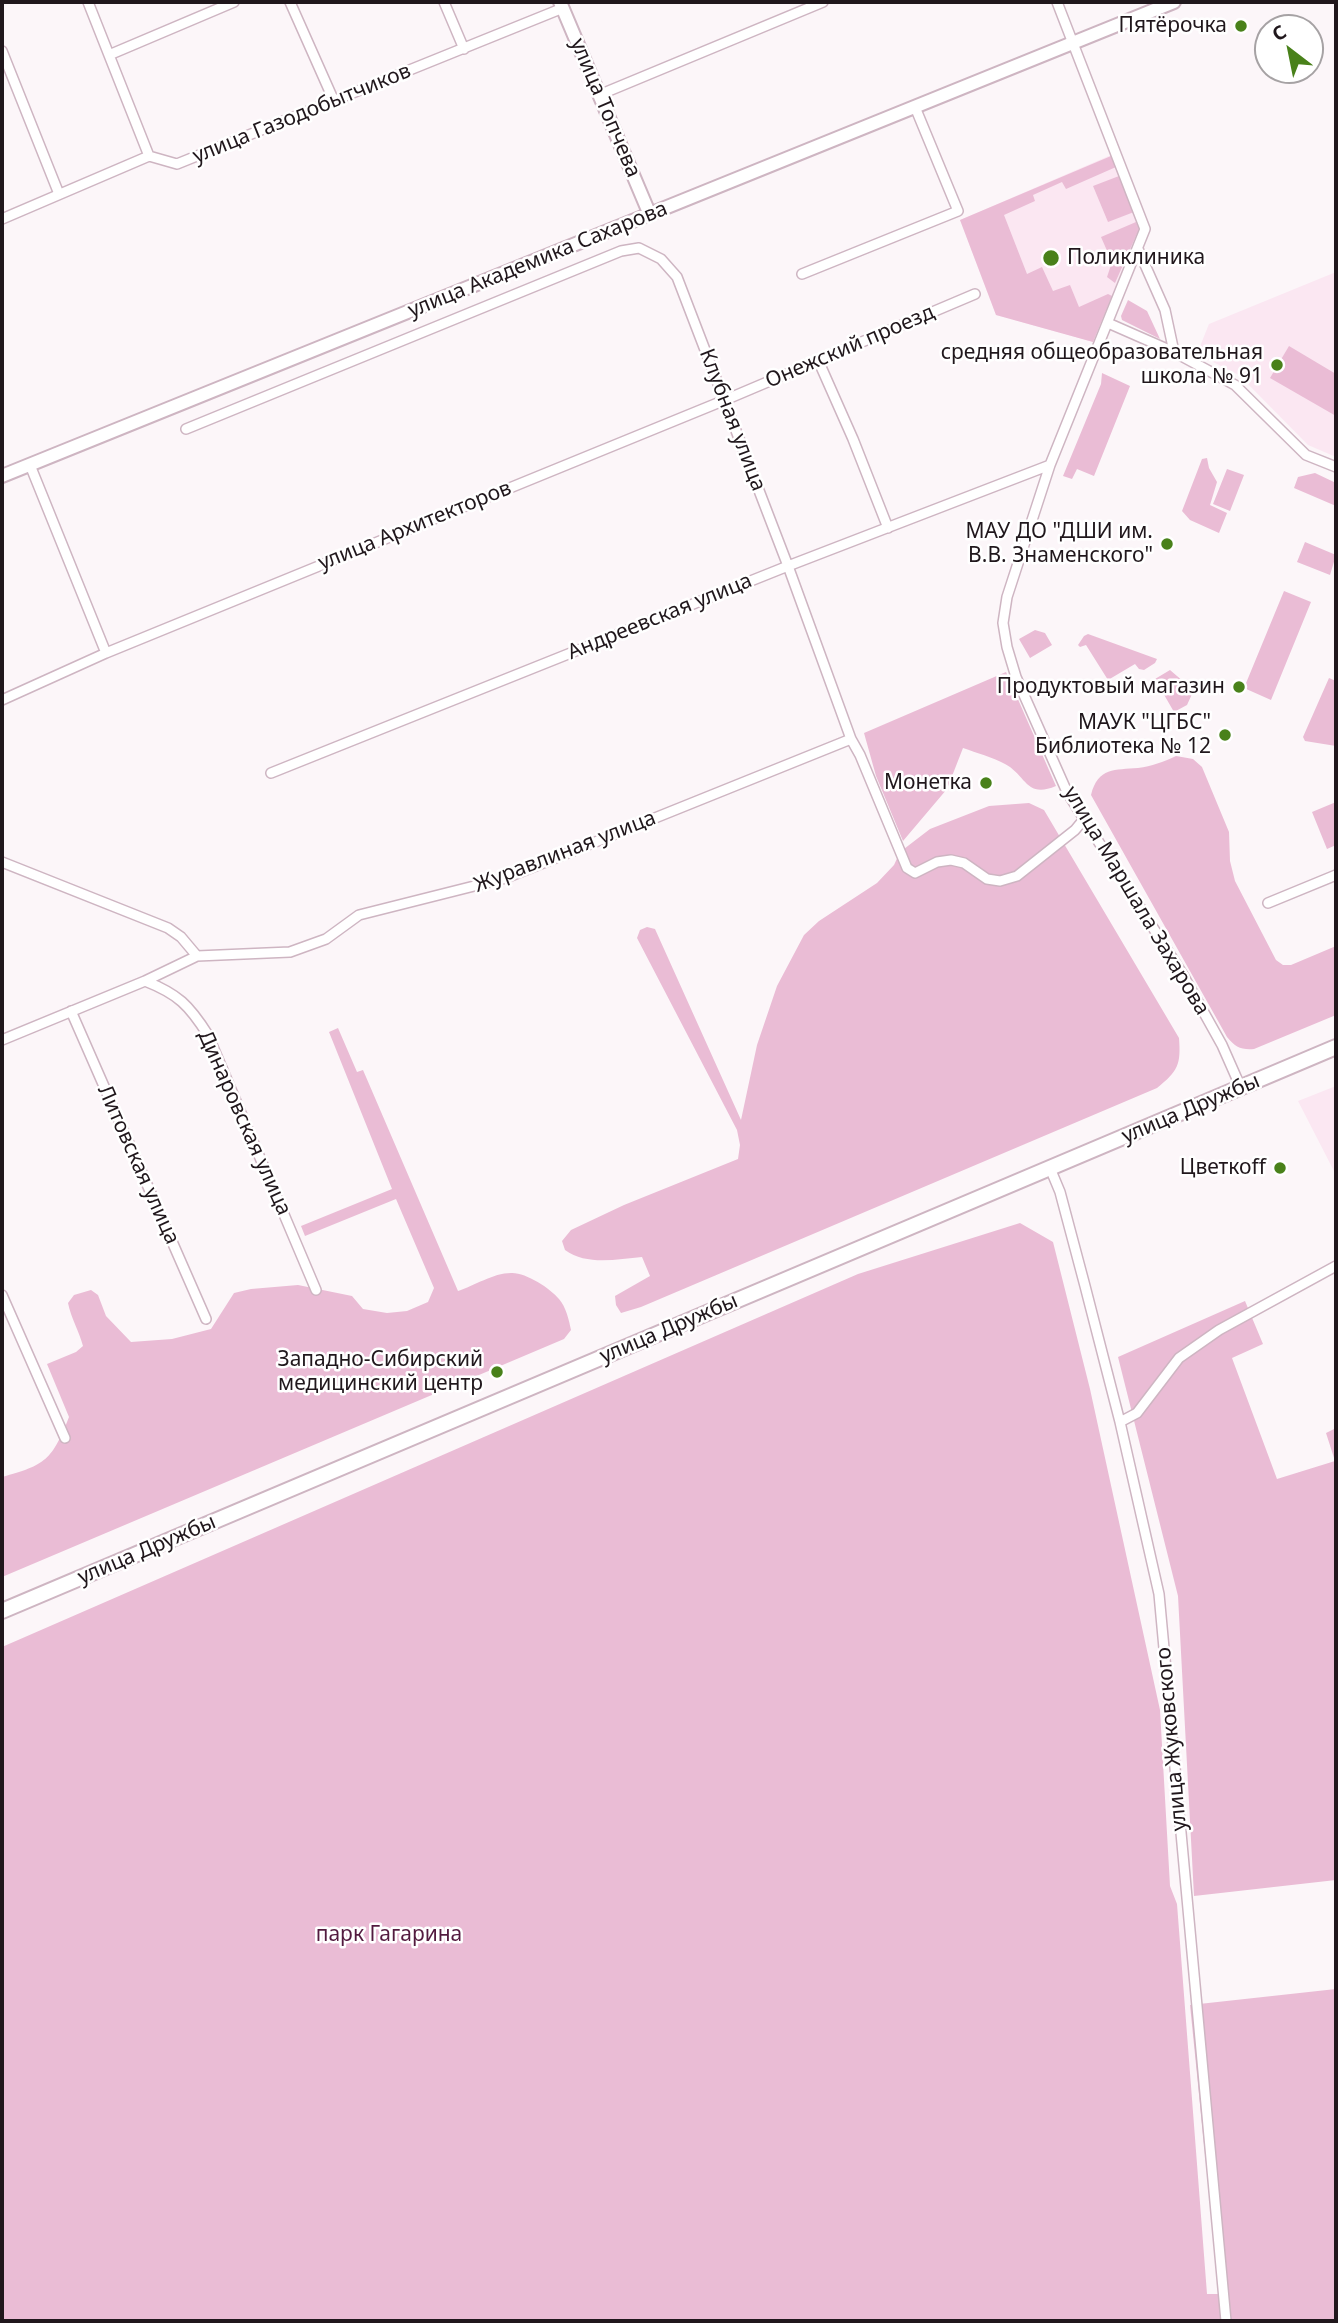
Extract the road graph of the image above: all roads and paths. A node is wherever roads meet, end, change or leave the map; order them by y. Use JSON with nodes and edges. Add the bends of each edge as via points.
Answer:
{"nodes":[{"id":1,"x":88,"y":2,"type":"edge"},
{"id":2,"x":202,"y":2,"type":"edge"},
{"id":3,"x":234,"y":2,"type":"edge"},
{"id":4,"x":290,"y":2,"type":"edge"},
{"id":5,"x":298,"y":2,"type":"edge"},
{"id":6,"x":444,"y":2,"type":"edge"},
{"id":7,"x":823,"y":2,"type":"edge"},
{"id":8,"x":1057,"y":2,"type":"edge"},
{"id":9,"x":1174,"y":2,"type":"edge"},
{"id":10,"x":561,"y":5,"type":"edge"},
{"id":11,"x":206,"y":13,"type":"junction"},
{"id":12,"x":295,"y":14,"type":"junction"},
{"id":13,"x":1073,"y":44,"type":"junction"},
{"id":14,"x":464,"y":49,"type":"junction"},
{"id":15,"x":2,"y":51,"type":"edge"},
{"id":16,"x":109,"y":55,"type":"junction"},
{"id":17,"x":599,"y":94,"type":"junction"},
{"id":18,"x":334,"y":100,"type":"junction"},
{"id":19,"x":915,"y":107,"type":"junction"},
{"id":20,"x":149,"y":156,"type":"junction"},
{"id":21,"x":59,"y":194,"type":"junction"},
{"id":22,"x":650,"y":215,"type":"junction"},
{"id":23,"x":2,"y":219,"type":"edge"},
{"id":24,"x":1139,"y":249,"type":"junction"},
{"id":25,"x":802,"y":275,"type":"dead end"},
{"id":26,"x":975,"y":294,"type":"dead end"},
{"id":27,"x":1108,"y":323,"type":"junction"},
{"id":28,"x":1174,"y":352,"type":"junction"},
{"id":29,"x":818,"y":360,"type":"junction"},
{"id":30,"x":725,"y":400,"type":"junction"},
{"id":31,"x":186,"y":429,"type":"dead end"},
{"id":32,"x":30,"y":465,"type":"junction"},
{"id":33,"x":1050,"y":465,"type":"junction"},
{"id":34,"x":1336,"y":467,"type":"edge"},
{"id":35,"x":2,"y":476,"type":"edge"},
{"id":36,"x":888,"y":528,"type":"junction"},
{"id":37,"x":788,"y":566,"type":"junction"},
{"id":38,"x":106,"y":653,"type":"junction"},
{"id":39,"x":2,"y":700,"type":"edge"},
{"id":40,"x":851,"y":739,"type":"junction"},
{"id":41,"x":271,"y":773,"type":"dead end"},
{"id":42,"x":1084,"y":819,"type":"junction"},
{"id":43,"x":2,"y":862,"type":"edge"},
{"id":44,"x":1336,"y":876,"type":"edge"},
{"id":45,"x":1268,"y":904,"type":"dead end"},
{"id":46,"x":197,"y":956,"type":"junction"},
{"id":47,"x":145,"y":981,"type":"junction"},
{"id":48,"x":71,"y":1011,"type":"junction"},
{"id":49,"x":2,"y":1040,"type":"edge"},
{"id":50,"x":1336,"y":1047,"type":"edge"},
{"id":51,"x":1241,"y":1088,"type":"junction"},
{"id":52,"x":1050,"y":1168,"type":"junction"},
{"id":53,"x":1336,"y":1266,"type":"edge"},
{"id":54,"x":316,"y":1290,"type":"dead end"},
{"id":55,"x":2,"y":1295,"type":"edge"},
{"id":56,"x":206,"y":1319,"type":"dead end"},
{"id":57,"x":1120,"y":1422,"type":"junction"},
{"id":58,"x":65,"y":1437,"type":"dead end"},
{"id":59,"x":2,"y":1611,"type":"edge"},
{"id":60,"x":1226,"y":2321,"type":"edge"}],
"edges":[{"from":1,"to":16,"type":"street"},
{"from":2,"to":11,"type":"street"},
{"from":3,"to":11,"type":"street"},
{"from":4,"to":12,"type":"street"},
{"from":5,"to":12,"type":"street"},
{"from":6,"to":14,"type":"street"},
{"from":7,"to":17,"type":"street"},
{"from":8,"to":13,"type":"street","name":"улица Маршала Захарова"},
{"from":9,"to":13,"type":"street","name":"улица Академика Сахарова"},
{"from":10,"to":14,"type":"street","name":"улица Газодобытчиков"},
{"from":10,"to":17,"type":"street","name":"улица Топчева"},
{"from":11,"to":16,"type":"street"},
{"from":12,"to":18,"type":"street"},
{"from":13,"to":19,"type":"street","name":"улица Академика Сахарова"},
{"from":13,"to":24,"type":"street","name":"улица Маршала Захарова","via":[[1146,229]]},
{"from":14,"to":18,"type":"street","name":"улица Газодобытчиков"},
{"from":15,"to":21,"type":"street"},
{"from":16,"to":20,"type":"street"},
{"from":17,"to":22,"type":"street","name":"улица Топчева"},
{"from":18,"to":20,"type":"street","name":"улица Газодобытчиков","via":[[177,164]]},
{"from":19,"to":22,"type":"street","name":"улица Академика Сахарова"},
{"from":19,"to":25,"type":"street","via":[[958,211]]},
{"from":20,"to":21,"type":"street"},
{"from":21,"to":23,"type":"street"},
{"from":22,"to":32,"type":"street","name":"улица Академика Сахарова"},
{"from":24,"to":27,"type":"street","name":"улица Маршала Захарова"},
{"from":24,"to":28,"type":"street","via":[[1165,310]]},
{"from":26,"to":29,"type":"street","name":"Онежский проезд"},
{"from":27,"to":28,"type":"street"},
{"from":27,"to":33,"type":"street","name":"улица Маршала Захарова"},
{"from":28,"to":34,"type":"street","via":[[1235,385],[1306,455]]},
{"from":29,"to":30,"type":"street","name":"Онежский проезд"},
{"from":29,"to":36,"type":"street"},
{"from":30,"to":31,"type":"street","name":"Клубная улица","via":[[677,277],[661,259],[639,248],[621,251]]},
{"from":30,"to":37,"type":"street","name":"Клубная улица"},
{"from":30,"to":38,"type":"street","name":"улица Архитекторов"},
{"from":32,"to":35,"type":"street","name":"улица Академика Сахарова"},
{"from":32,"to":38,"type":"street"},
{"from":33,"to":36,"type":"street","name":"Андреевская улица"},
{"from":33,"to":42,"type":"street","name":"улица Маршала Захарова","via":[[1007,597],[1003,623],[1016,677]]},
{"from":36,"to":37,"type":"street","name":"Андреевская улица"},
{"from":37,"to":40,"type":"street","name":"Клубная улица"},
{"from":37,"to":41,"type":"street","name":"Андреевская улица"},
{"from":38,"to":39,"type":"street","name":"улица Архитекторов"},
{"from":40,"to":42,"type":"street","name":"Клубная улица","via":[[902,858],[915,873],[951,860],[987,879],[1009,879]]},
{"from":40,"to":46,"type":"street","name":"Журавлиная улица","via":[[506,878],[359,915],[326,939],[290,952]]},
{"from":42,"to":51,"type":"street","name":"улица Маршала Захарова","via":[[1183,975]]},
{"from":43,"to":46,"type":"street","via":[[168,928]]},
{"from":44,"to":45,"type":"street"},
{"from":46,"to":47,"type":"street","name":"Журавлиная улица"},
{"from":47,"to":48,"type":"street","name":"Журавлиная улица"},
{"from":47,"to":54,"type":"street","name":"Динаровская улица","via":[[182,999],[208,1035]]},
{"from":48,"to":49,"type":"street","name":"Журавлиная улица"},
{"from":48,"to":56,"type":"street","name":"Литовская улица"},
{"from":50,"to":51,"type":"main road","name":"улица Дружбы"},
{"from":51,"to":52,"type":"main road","name":"улица Дружбы"},
{"from":52,"to":57,"type":"street","name":"улица Жуковского"},
{"from":52,"to":59,"type":"main road","name":"улица Дружбы"},
{"from":53,"to":57,"type":"street","via":[[1219,1330],[1179,1358],[1137,1413]]},
{"from":55,"to":58,"type":"street"},
{"from":57,"to":60,"type":"street","name":"улица Жуковского","via":[[1159,1594]]}]}
